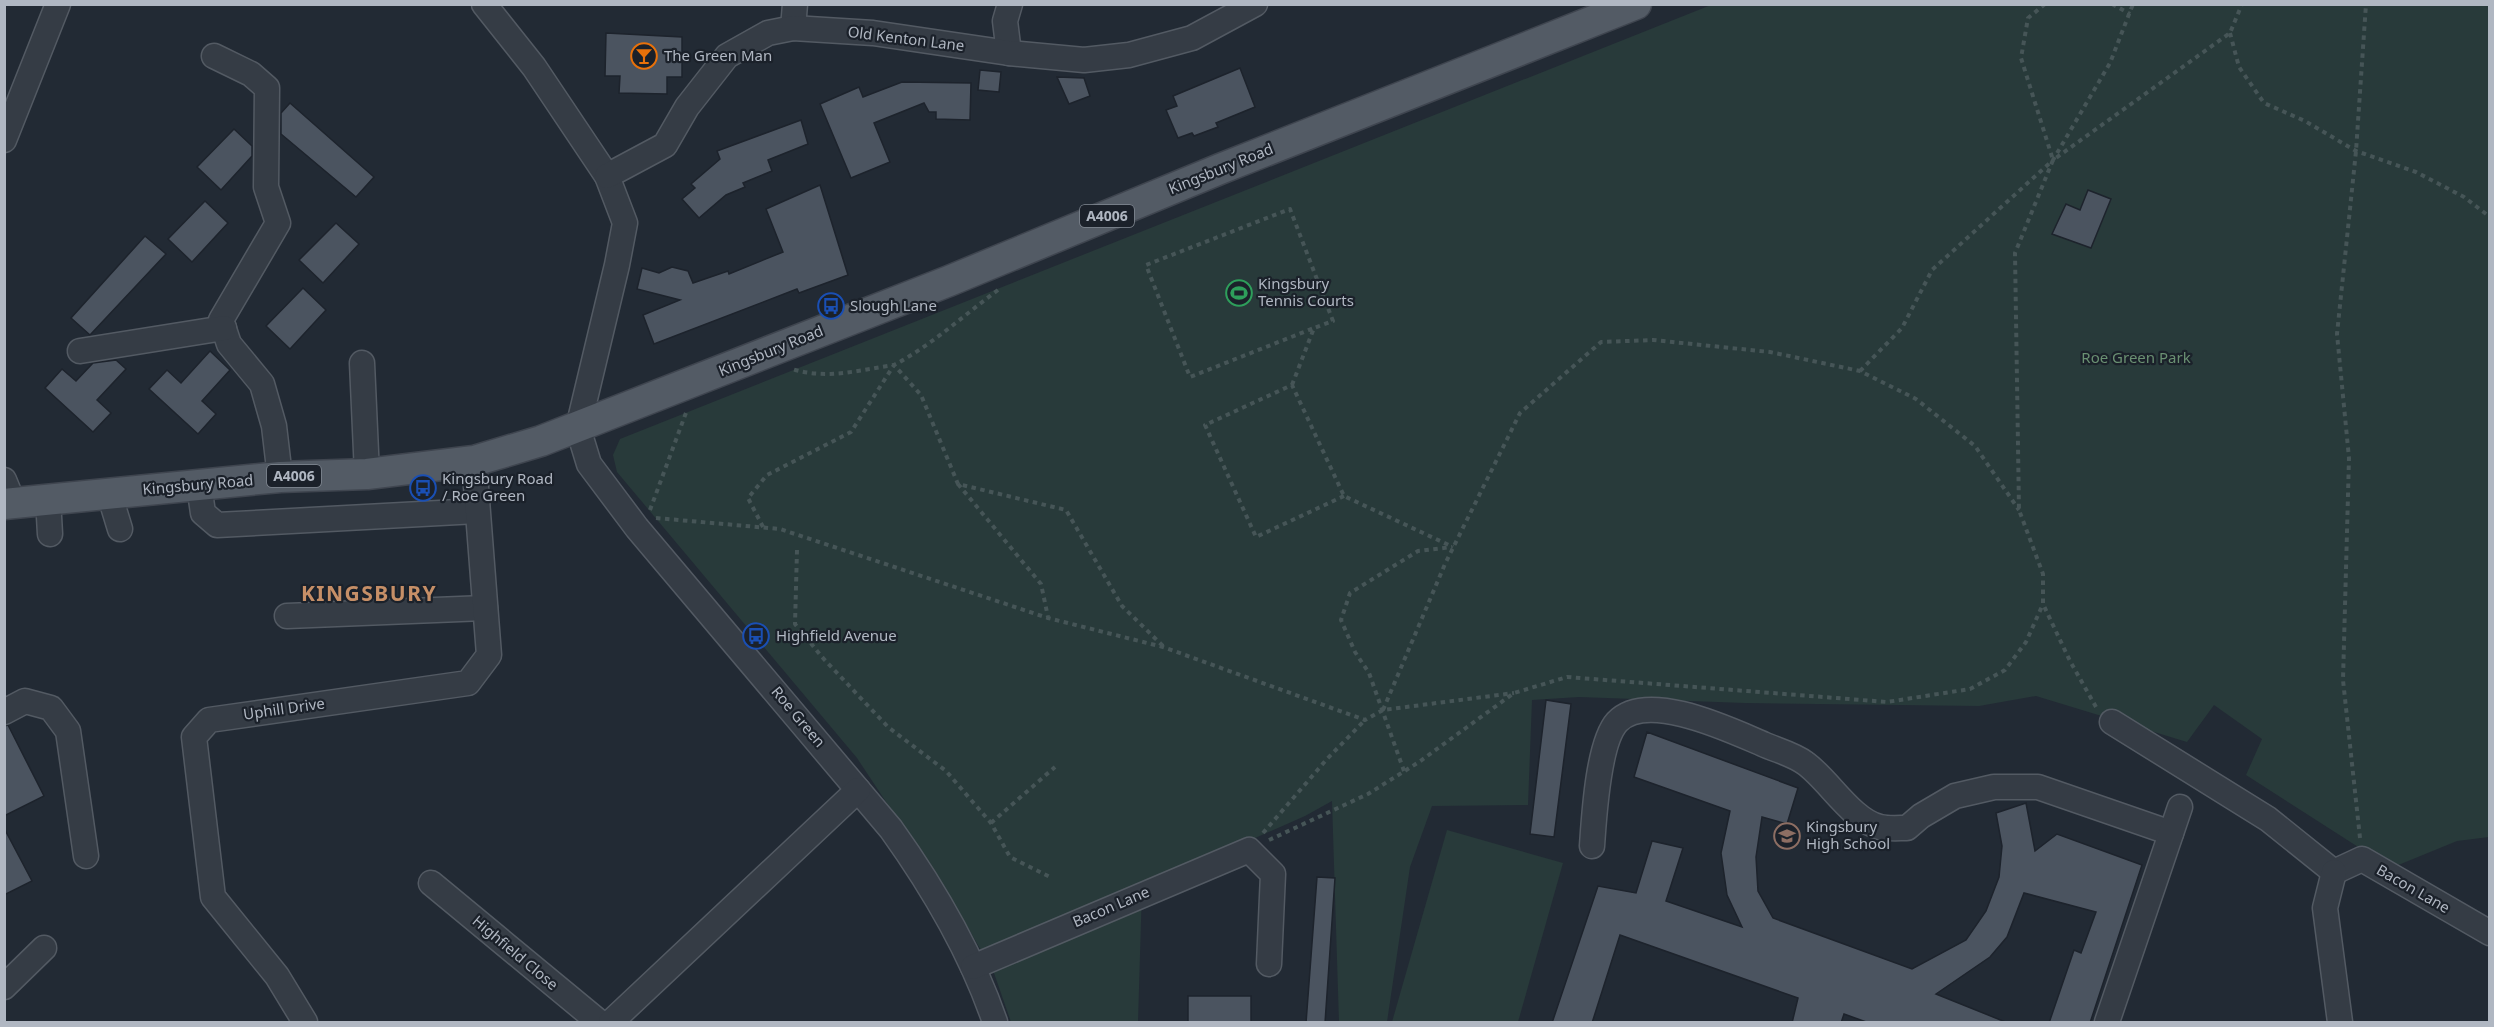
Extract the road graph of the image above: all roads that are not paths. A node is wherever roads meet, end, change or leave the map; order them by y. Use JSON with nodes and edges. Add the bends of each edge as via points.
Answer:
{"nodes":[{"id":1,"x":58,"y":4,"type":"edge"},
{"id":2,"x":484,"y":4,"type":"edge"},
{"id":3,"x":1010,"y":4,"type":"edge"},
{"id":4,"x":1255,"y":4,"type":"edge"},
{"id":5,"x":1636,"y":4,"type":"edge"},
{"id":6,"x":794,"y":16,"type":"edge"},
{"id":7,"x":1009,"y":53,"type":"junction"},
{"id":8,"x":214,"y":56,"type":"dead end"},
{"id":9,"x":4,"y":140,"type":"edge"},
{"id":10,"x":607,"y":176,"type":"junction"},
{"id":11,"x":224,"y":328,"type":"junction"},
{"id":12,"x":80,"y":351,"type":"dead end"},
{"id":13,"x":362,"y":363,"type":"dead end"},
{"id":14,"x":578,"y":428,"type":"junction"},
{"id":15,"x":474,"y":461,"type":"junction"},
{"id":16,"x":367,"y":474,"type":"junction"},
{"id":17,"x":280,"y":477,"type":"junction"},
{"id":18,"x":199,"y":484,"type":"junction"},
{"id":19,"x":109,"y":493,"type":"junction"},
{"id":20,"x":7,"y":495,"type":"edge"},
{"id":21,"x":48,"y":499,"type":"junction"},
{"id":22,"x":477,"y":511,"type":"junction"},
{"id":23,"x":120,"y":529,"type":"dead end"},
{"id":24,"x":50,"y":534,"type":"dead end"},
{"id":25,"x":485,"y":608,"type":"junction"},
{"id":26,"x":287,"y":616,"type":"dead end"},
{"id":27,"x":4,"y":712,"type":"edge"},
{"id":28,"x":2112,"y":722,"type":"road end"},
{"id":29,"x":858,"y":790,"type":"junction"},
{"id":30,"x":2180,"y":807,"type":"dead end"},
{"id":31,"x":2171,"y":833,"type":"junction"},
{"id":32,"x":1592,"y":846,"type":"dead end"},
{"id":33,"x":86,"y":856,"type":"dead end"},
{"id":34,"x":2334,"y":872,"type":"junction"},
{"id":35,"x":431,"y":883,"type":"dead end"},
{"id":36,"x":2490,"y":933,"type":"edge"},
{"id":37,"x":44,"y":948,"type":"dead end"},
{"id":38,"x":1269,"y":964,"type":"dead end"},
{"id":39,"x":973,"y":967,"type":"junction"},
{"id":40,"x":4,"y":987,"type":"edge"},
{"id":41,"x":305,"y":1023,"type":"edge"},
{"id":42,"x":599,"y":1023,"type":"edge"},
{"id":43,"x":611,"y":1023,"type":"edge"},
{"id":44,"x":995,"y":1023,"type":"edge"},
{"id":45,"x":2107,"y":1023,"type":"edge"},
{"id":46,"x":2340,"y":1023,"type":"edge"}],
"edges":[{"from":1,"to":9,"type":"street"},
{"from":2,"to":10,"type":"street","via":[[534,67]]},
{"from":3,"to":7,"type":"street","via":[[1005,21]]},
{"from":4,"to":7,"type":"street","name":"Old Kenton Lane","via":[[1192,38],[1129,55],[1083,60]]},
{"from":5,"to":14,"type":"main road","name":"Kingsbury Road","number":"A4006"},
{"from":6,"to":7,"type":"street","name":"Old Kenton Lane","via":[[873,33]]},
{"from":6,"to":10,"type":"street","name":"Old Kenton Lane","via":[[727,56],[687,107],[665,145]]},
{"from":8,"to":11,"type":"street","via":[[252,74],[267,88],[266,187],[278,223],[221,320]]},
{"from":10,"to":14,"type":"street","via":[[625,223]]},
{"from":11,"to":12,"type":"street"},
{"from":11,"to":17,"type":"street","via":[[229,344],[262,384],[274,426]]},
{"from":13,"to":16,"type":"street"},
{"from":14,"to":15,"type":"main road","name":"Kingsbury Road","number":"A4006"},
{"from":14,"to":29,"type":"street","name":"Roe Green","via":[[590,464],[617,502]]},
{"from":15,"to":16,"type":"main road","name":"Kingsbury Road","number":"A4006"},
{"from":15,"to":22,"type":"street","name":"Uphill Drive"},
{"from":16,"to":17,"type":"main road","name":"Kingsbury Road","number":"A4006"},
{"from":17,"to":18,"type":"main road","name":"Kingsbury Road","number":"A4006"},
{"from":18,"to":19,"type":"main road","name":"Kingsbury Road","number":"A4006"},
{"from":18,"to":22,"type":"street","via":[[203,513],[217,525]]},
{"from":19,"to":21,"type":"main road","name":"Kingsbury Road","number":"A4006"},
{"from":19,"to":23,"type":"street"},
{"from":20,"to":21,"type":"main road","name":"Kingsbury Road","number":"A4006"},
{"from":21,"to":24,"type":"street"},
{"from":22,"to":25,"type":"street","name":"Uphill Drive"},
{"from":25,"to":26,"type":"street"},
{"from":25,"to":41,"type":"street","name":"Uphill Drive","via":[[489,655],[468,683],[209,720],[194,737],[213,897],[277,976]]},
{"from":27,"to":33,"type":"street","via":[[25,701],[51,708],[68,731]]},
{"from":28,"to":34,"type":"street","via":[[2268,819]]},
{"from":29,"to":39,"type":"street","name":"Roe Green","via":[[917,866],[949,916]]},
{"from":29,"to":43,"type":"street"},
{"from":30,"to":31,"type":"street"},
{"from":31,"to":32,"type":"street","via":[[2038,787],[1994,787],[1955,796],[1907,828],[1880,827],[1864,820],[1802,761],[1712,723],[1657,710],[1627,714],[1608,739]]},
{"from":31,"to":45,"type":"street"},
{"from":34,"to":36,"type":"street","name":"Bacon Lane","via":[[2362,859]]},
{"from":34,"to":46,"type":"street","via":[[2325,908]]},
{"from":35,"to":42,"type":"street","name":"Highfield Close"},
{"from":37,"to":40,"type":"street"},
{"from":38,"to":39,"type":"street","name":"Bacon Lane","via":[[1273,874],[1249,850]]},
{"from":39,"to":44,"type":"street","name":"Roe Green"}]}
